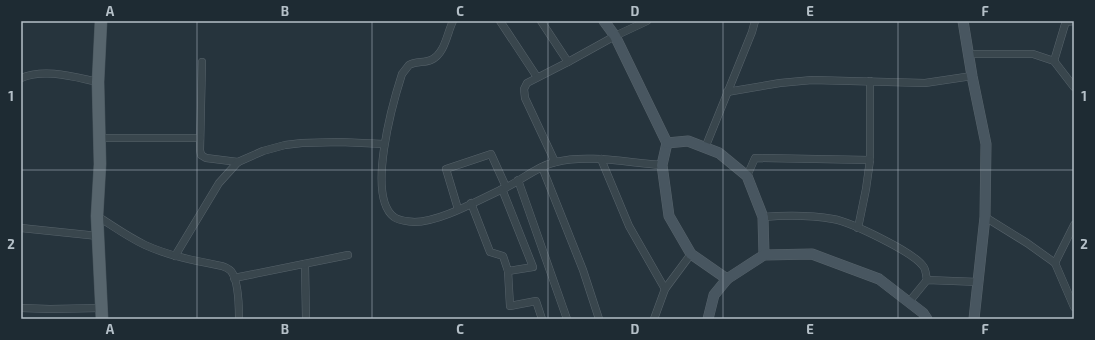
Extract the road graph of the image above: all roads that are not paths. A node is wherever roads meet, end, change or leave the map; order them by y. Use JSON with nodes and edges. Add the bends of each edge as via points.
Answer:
{"nodes":[{"id":1,"x":101,"y":21,"type":"edge"},
{"id":2,"x":453,"y":21,"type":"edge"},
{"id":3,"x":500,"y":21,"type":"edge"},
{"id":4,"x":541,"y":21,"type":"edge"},
{"id":5,"x":604,"y":21,"type":"edge"},
{"id":6,"x":647,"y":21,"type":"edge"},
{"id":7,"x":755,"y":21,"type":"edge"},
{"id":8,"x":962,"y":21,"type":"edge"},
{"id":9,"x":1066,"y":21,"type":"edge"},
{"id":10,"x":1074,"y":22,"type":"edge"},
{"id":11,"x":614,"y":36,"type":"junction"},
{"id":12,"x":969,"y":54,"type":"junction"},
{"id":13,"x":1054,"y":61,"type":"junction"},
{"id":14,"x":202,"y":62,"type":"dead end"},
{"id":15,"x":568,"y":62,"type":"junction"},
{"id":16,"x":972,"y":76,"type":"junction"},
{"id":17,"x":537,"y":77,"type":"junction"},
{"id":18,"x":21,"y":78,"type":"edge"},
{"id":19,"x":870,"y":81,"type":"junction"},
{"id":20,"x":98,"y":82,"type":"junction"},
{"id":21,"x":1074,"y":87,"type":"edge"},
{"id":22,"x":727,"y":92,"type":"junction"},
{"id":23,"x":98,"y":138,"type":"junction"},
{"id":24,"x":200,"y":138,"type":"junction"},
{"id":25,"x":666,"y":143,"type":"junction"},
{"id":26,"x":384,"y":144,"type":"junction"},
{"id":27,"x":705,"y":148,"type":"junction"},
{"id":28,"x":601,"y":160,"type":"junction"},
{"id":29,"x":870,"y":160,"type":"junction"},
{"id":30,"x":238,"y":162,"type":"junction"},
{"id":31,"x":555,"y":162,"type":"junction"},
{"id":32,"x":662,"y":165,"type":"junction"},
{"id":33,"x":542,"y":167,"type":"junction"},
{"id":34,"x":747,"y":176,"type":"junction"},
{"id":35,"x":518,"y":180,"type":"junction"},
{"id":36,"x":504,"y":188,"type":"junction"},
{"id":37,"x":471,"y":203,"type":"junction"},
{"id":38,"x":458,"y":209,"type":"junction"},
{"id":39,"x":97,"y":216,"type":"junction"},
{"id":40,"x":763,"y":217,"type":"junction"},
{"id":41,"x":985,"y":217,"type":"junction"},
{"id":42,"x":1074,"y":225,"type":"edge"},
{"id":43,"x":21,"y":228,"type":"edge"},
{"id":44,"x":858,"y":228,"type":"junction"},
{"id":45,"x":98,"y":236,"type":"junction"},
{"id":46,"x":690,"y":254,"type":"junction"},
{"id":47,"x":348,"y":255,"type":"dead end"},
{"id":48,"x":764,"y":255,"type":"junction"},
{"id":49,"x":176,"y":256,"type":"junction"},
{"id":50,"x":305,"y":264,"type":"junction"},
{"id":51,"x":1055,"y":264,"type":"junction"},
{"id":52,"x":508,"y":271,"type":"junction"},
{"id":53,"x":234,"y":278,"type":"junction"},
{"id":54,"x":727,"y":279,"type":"junction"},
{"id":55,"x":927,"y":280,"type":"junction"},
{"id":56,"x":979,"y":282,"type":"junction"},
{"id":57,"x":664,"y":289,"type":"junction"},
{"id":58,"x":909,"y":302,"type":"junction"},
{"id":59,"x":21,"y":308,"type":"edge"},
{"id":60,"x":1074,"y":308,"type":"edge"},
{"id":61,"x":101,"y":313,"type":"edge"},
{"id":62,"x":239,"y":319,"type":"edge"},
{"id":63,"x":306,"y":319,"type":"edge"},
{"id":64,"x":542,"y":319,"type":"edge"},
{"id":65,"x":567,"y":319,"type":"edge"},
{"id":66,"x":599,"y":319,"type":"edge"},
{"id":67,"x":654,"y":319,"type":"edge"},
{"id":68,"x":708,"y":319,"type":"edge"},
{"id":69,"x":927,"y":319,"type":"edge"},
{"id":70,"x":974,"y":319,"type":"edge"}],
"edges":[{"from":1,"to":20,"type":"main road"},
{"from":2,"to":26,"type":"street","via":[[437,55],[431,60],[409,65],[402,74]]},
{"from":3,"to":17,"type":"street"},
{"from":4,"to":15,"type":"street"},
{"from":5,"to":11,"type":"street"},
{"from":6,"to":11,"type":"street"},
{"from":7,"to":22,"type":"street"},
{"from":8,"to":12,"type":"street"},
{"from":9,"to":10,"type":"street"},
{"from":9,"to":13,"type":"street"},
{"from":11,"to":15,"type":"street"},
{"from":11,"to":25,"type":"street"},
{"from":12,"to":13,"type":"street","via":[[1033,54]]},
{"from":12,"to":16,"type":"street"},
{"from":13,"to":21,"type":"street"},
{"from":14,"to":24,"type":"street"},
{"from":15,"to":17,"type":"street"},
{"from":16,"to":19,"type":"street","via":[[925,83]]},
{"from":16,"to":41,"type":"street","via":[[986,144]]},
{"from":17,"to":31,"type":"street","via":[[525,85],[525,98]]},
{"from":18,"to":20,"type":"street","via":[[38,74],[60,74]]},
{"from":19,"to":22,"type":"street","via":[[812,80]]},
{"from":19,"to":29,"type":"street"},
{"from":20,"to":23,"type":"main road"},
{"from":22,"to":27,"type":"street"},
{"from":23,"to":24,"type":"street"},
{"from":23,"to":39,"type":"main road","via":[[100,164]]},
{"from":24,"to":30,"type":"street","via":[[200,153],[203,157]]},
{"from":25,"to":27,"type":"street","via":[[688,141]]},
{"from":25,"to":32,"type":"street"},
{"from":26,"to":30,"type":"street","via":[[296,143],[263,151]]},
{"from":26,"to":38,"type":"street","via":[[382,190],[385,203],[394,218],[415,222],[439,217]]},
{"from":27,"to":34,"type":"street","via":[[719,153]]},
{"from":28,"to":31,"type":"street","via":[[577,159]]},
{"from":28,"to":32,"type":"street"},
{"from":28,"to":57,"type":"street","via":[[629,226]]},
{"from":29,"to":34,"type":"street","via":[[755,158]]},
{"from":29,"to":44,"type":"street"},
{"from":30,"to":49,"type":"street","via":[[219,183]]},
{"from":31,"to":33,"type":"street"},
{"from":32,"to":46,"type":"street","via":[[669,216]]},
{"from":33,"to":35,"type":"street"},
{"from":33,"to":66,"type":"street","via":[[583,270]]},
{"from":34,"to":40,"type":"street"},
{"from":35,"to":36,"type":"street"},
{"from":35,"to":65,"type":"street"},
{"from":36,"to":37,"type":"street"},
{"from":36,"to":38,"type":"street","via":[[491,154],[446,169]]},
{"from":36,"to":52,"type":"street","via":[[533,267]]},
{"from":37,"to":38,"type":"street"},
{"from":37,"to":52,"type":"street","via":[[490,252],[503,256]]},
{"from":39,"to":45,"type":"main road"},
{"from":39,"to":49,"type":"street","via":[[142,243]]},
{"from":40,"to":44,"type":"street","via":[[803,215],[836,219]]},
{"from":40,"to":48,"type":"street"},
{"from":41,"to":51,"type":"street"},
{"from":41,"to":56,"type":"street"},
{"from":42,"to":51,"type":"street"},
{"from":43,"to":45,"type":"street"},
{"from":44,"to":55,"type":"street","via":[[904,250],[924,266]]},
{"from":45,"to":61,"type":"main road"},
{"from":46,"to":54,"type":"street"},
{"from":46,"to":57,"type":"street"},
{"from":47,"to":50,"type":"street"},
{"from":48,"to":54,"type":"street"},
{"from":48,"to":58,"type":"street","via":[[812,254],[879,279]]},
{"from":49,"to":53,"type":"street","via":[[222,266],[231,271]]},
{"from":50,"to":53,"type":"street"},
{"from":50,"to":63,"type":"street"},
{"from":51,"to":60,"type":"street"},
{"from":52,"to":64,"type":"street","via":[[510,306],[536,301]]},
{"from":53,"to":62,"type":"street"},
{"from":54,"to":68,"type":"street","via":[[714,295]]},
{"from":55,"to":56,"type":"street"},
{"from":55,"to":58,"type":"street"},
{"from":56,"to":70,"type":"street"},
{"from":57,"to":67,"type":"street"},
{"from":58,"to":69,"type":"street"},
{"from":59,"to":61,"type":"street"}]}
